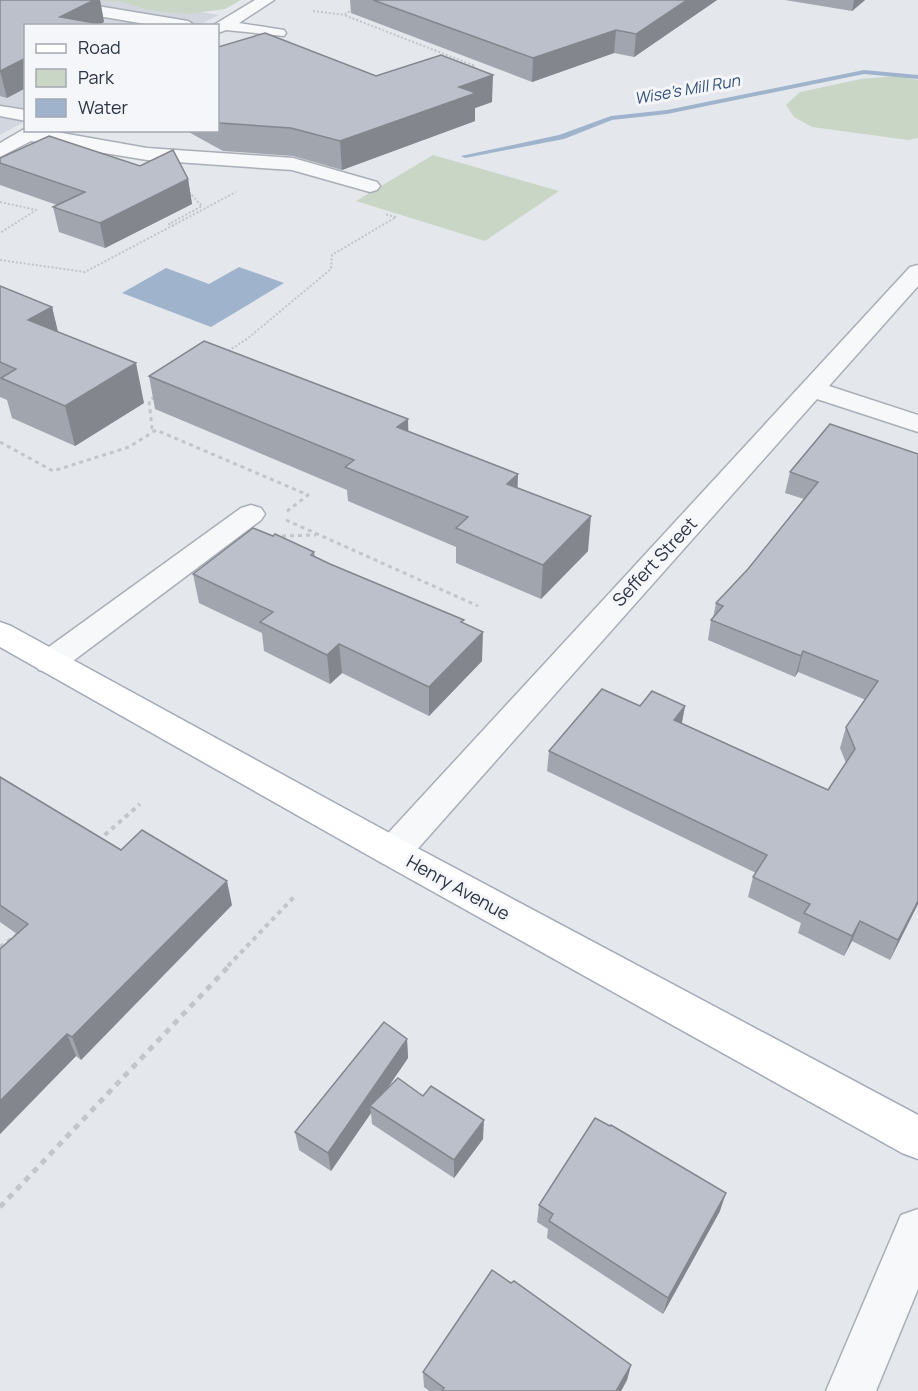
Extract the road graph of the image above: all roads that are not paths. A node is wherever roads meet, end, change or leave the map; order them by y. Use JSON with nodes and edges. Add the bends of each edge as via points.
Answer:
{"nodes":[{"id":1,"x":34,"y":0,"type":"edge"},
{"id":2,"x":266,"y":0,"type":"edge"},
{"id":3,"x":176,"y":24,"type":"edge"},
{"id":4,"x":220,"y":26,"type":"edge"},
{"id":5,"x":278,"y":33,"type":"dead end"},
{"id":6,"x":0,"y":111,"type":"edge"},
{"id":7,"x":24,"y":116,"type":"edge"},
{"id":8,"x":32,"y":133,"type":"edge"},
{"id":9,"x":0,"y":151,"type":"edge"},
{"id":10,"x":369,"y":186,"type":"dead end"},
{"id":11,"x":918,"y":272,"type":"edge"},
{"id":12,"x":812,"y":389,"type":"junction"},
{"id":13,"x":918,"y":424,"type":"edge"},
{"id":14,"x":251,"y":514,"type":"dead end"},
{"id":15,"x":0,"y":633,"type":"edge"},
{"id":16,"x":50,"y":662,"type":"junction"},
{"id":17,"x":393,"y":852,"type":"junction"},
{"id":18,"x":918,"y":1138,"type":"edge"},
{"id":19,"x":918,"y":1232,"type":"edge"},
{"id":20,"x":851,"y":1391,"type":"edge"}],
"edges":[{"from":1,"to":3,"type":"street"},
{"from":2,"to":4,"type":"street"},
{"from":4,"to":5,"type":"street"},
{"from":6,"to":7,"type":"street"},
{"from":8,"to":9,"type":"street"},
{"from":8,"to":10,"type":"street","via":[[147,154],[293,164]]},
{"from":11,"to":12,"type":"street","name":"Seffert Street"},
{"from":12,"to":13,"type":"street"},
{"from":12,"to":17,"type":"street","name":"Seffert Street"},
{"from":14,"to":16,"type":"street"},
{"from":15,"to":16,"type":"main road","name":"Henry Avenue"},
{"from":16,"to":17,"type":"main road","name":"Henry Avenue"},
{"from":17,"to":18,"type":"main road","name":"Henry Avenue"},
{"from":19,"to":20,"type":"street"}]}
